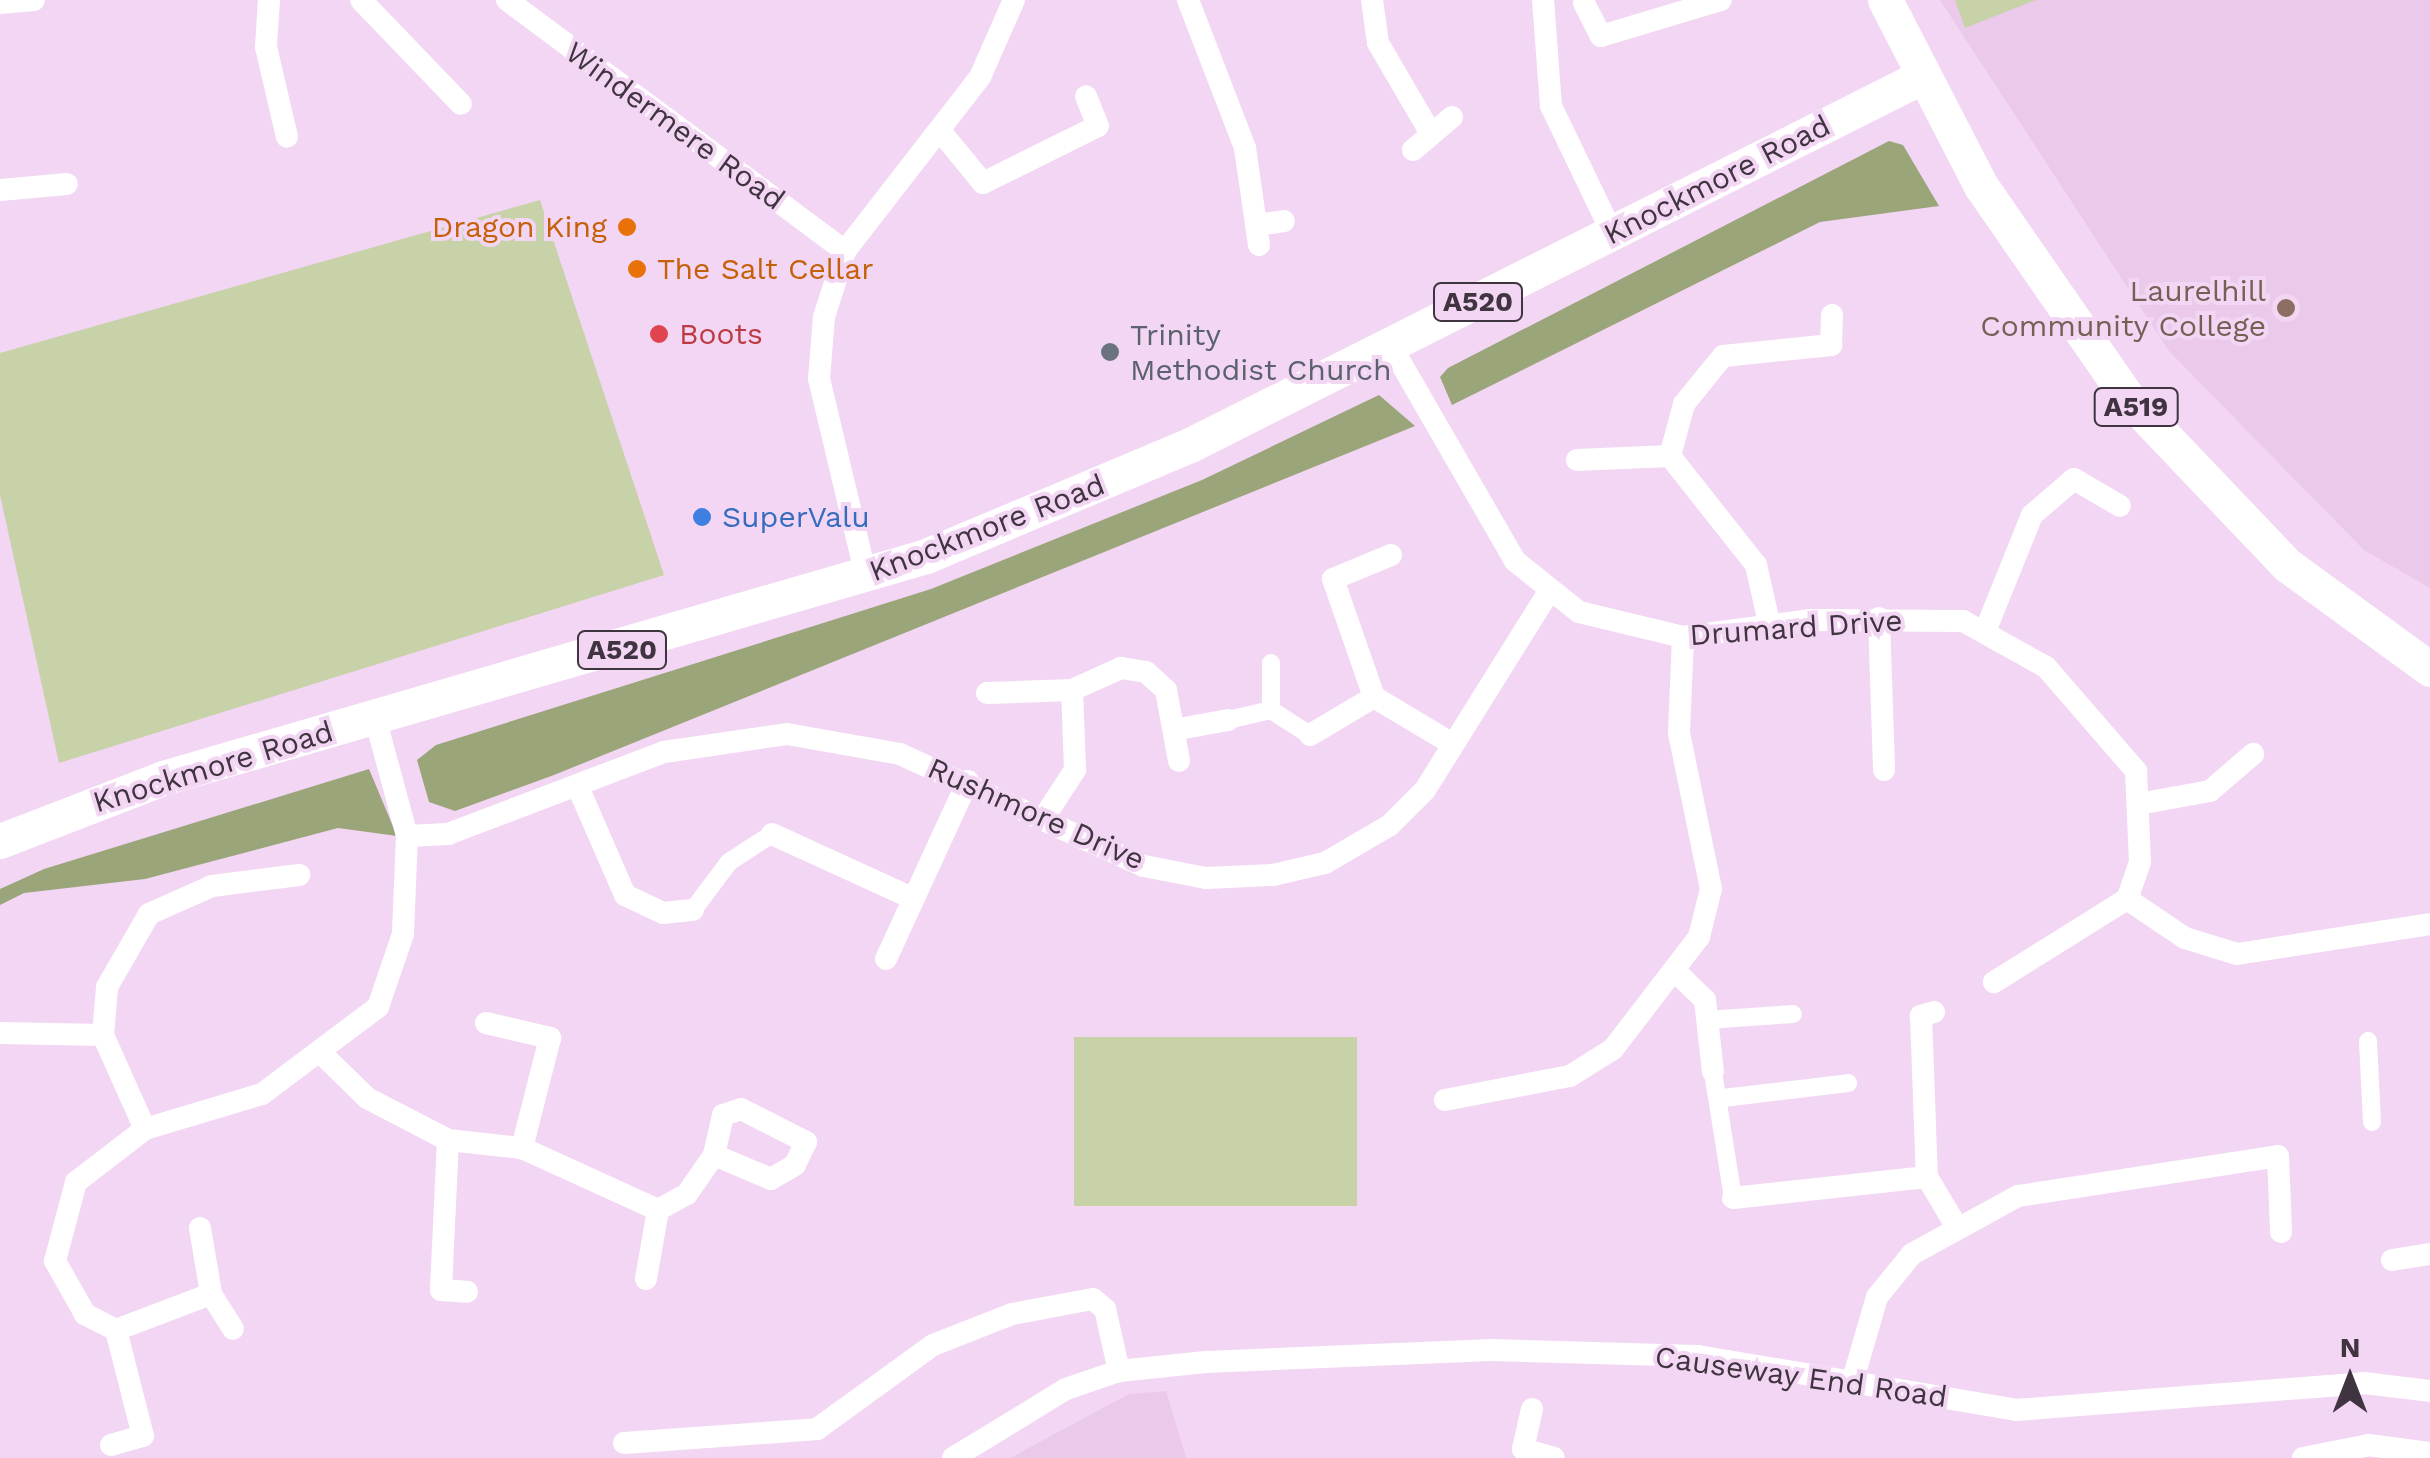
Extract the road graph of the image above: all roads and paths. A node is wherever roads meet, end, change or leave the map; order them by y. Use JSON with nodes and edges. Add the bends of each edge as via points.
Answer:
{"nodes":[{"id":1,"x":34,"y":0,"type":"edge"},
{"id":2,"x":269,"y":0,"type":"edge"},
{"id":3,"x":361,"y":0,"type":"edge"},
{"id":4,"x":508,"y":0,"type":"edge"},
{"id":5,"x":1014,"y":0,"type":"edge"},
{"id":6,"x":1188,"y":0,"type":"edge"},
{"id":7,"x":1372,"y":0,"type":"edge"},
{"id":8,"x":1721,"y":0,"type":"edge"},
{"id":9,"x":1884,"y":0,"type":"edge"},
{"id":10,"x":1585,"y":1,"type":"edge"},
{"id":11,"x":1543,"y":2,"type":"edge"},
{"id":12,"x":0,"y":3,"type":"edge"},
{"id":13,"x":1919,"y":78,"type":"junction"},
{"id":14,"x":1086,"y":96,"type":"dead end"},
{"id":15,"x":461,"y":104,"type":"dead end"},
{"id":16,"x":1452,"y":118,"type":"dead end"},
{"id":17,"x":941,"y":132,"type":"junction"},
{"id":18,"x":1430,"y":132,"type":"junction"},
{"id":19,"x":287,"y":137,"type":"dead end"},
{"id":20,"x":1413,"y":150,"type":"dead end"},
{"id":21,"x":67,"y":184,"type":"dead end"},
{"id":22,"x":0,"y":190,"type":"edge"},
{"id":23,"x":1284,"y":222,"type":"dead end"},
{"id":24,"x":1612,"y":233,"type":"junction"},
{"id":25,"x":845,"y":251,"type":"junction"},
{"id":26,"x":1832,"y":315,"type":"dead end"},
{"id":27,"x":1391,"y":346,"type":"junction"},
{"id":28,"x":1670,"y":456,"type":"junction"},
{"id":29,"x":1577,"y":460,"type":"dead end"},
{"id":30,"x":2120,"y":506,"type":"dead end"},
{"id":31,"x":1391,"y":554,"type":"dead end"},
{"id":32,"x":866,"y":576,"type":"junction"},
{"id":33,"x":1548,"y":592,"type":"junction"},
{"id":34,"x":1879,"y":618,"type":"junction"},
{"id":35,"x":1770,"y":627,"type":"junction"},
{"id":36,"x":1986,"y":629,"type":"junction"},
{"id":37,"x":1682,"y":636,"type":"junction"},
{"id":38,"x":1271,"y":663,"type":"dead end"},
{"id":39,"x":2430,"y":669,"type":"edge"},
{"id":40,"x":1072,"y":690,"type":"junction"},
{"id":41,"x":987,"y":694,"type":"dead end"},
{"id":42,"x":1374,"y":697,"type":"junction"},
{"id":43,"x":1271,"y":710,"type":"junction"},
{"id":44,"x":375,"y":717,"type":"junction"},
{"id":45,"x":1228,"y":720,"type":"joint"},
{"id":46,"x":1179,"y":729,"type":"junction"},
{"id":47,"x":1310,"y":735,"type":"joint"},
{"id":48,"x":1450,"y":743,"type":"junction"},
{"id":49,"x":2253,"y":754,"type":"dead end"},
{"id":50,"x":1178,"y":761,"type":"dead end"},
{"id":51,"x":1884,"y":770,"type":"dead end"},
{"id":52,"x":968,"y":782,"type":"junction"},
{"id":53,"x":578,"y":788,"type":"junction"},
{"id":54,"x":2144,"y":803,"type":"junction"},
{"id":55,"x":1043,"y":819,"type":"junction"},
{"id":56,"x":772,"y":834,"type":"joint"},
{"id":57,"x":407,"y":836,"type":"junction"},
{"id":58,"x":0,"y":841,"type":"edge"},
{"id":59,"x":300,"y":875,"type":"dead end"},
{"id":60,"x":912,"y":898,"type":"junction"},
{"id":61,"x":2127,"y":899,"type":"junction"},
{"id":62,"x":693,"y":910,"type":"joint"},
{"id":63,"x":2430,"y":919,"type":"edge"},
{"id":64,"x":886,"y":959,"type":"dead end"},
{"id":65,"x":1677,"y":973,"type":"junction"},
{"id":66,"x":1994,"y":982,"type":"dead end"},
{"id":67,"x":1934,"y":1012,"type":"dead end"},
{"id":68,"x":1793,"y":1014,"type":"dead end"},
{"id":69,"x":1706,"y":1020,"type":"junction"},
{"id":70,"x":486,"y":1022,"type":"dead end"},
{"id":71,"x":0,"y":1033,"type":"edge"},
{"id":72,"x":102,"y":1035,"type":"junction"},
{"id":73,"x":2368,"y":1041,"type":"dead end"},
{"id":74,"x":324,"y":1056,"type":"junction"},
{"id":75,"x":1713,"y":1072,"type":"joint"},
{"id":76,"x":1848,"y":1083,"type":"dead end"},
{"id":77,"x":1723,"y":1098,"type":"junction"},
{"id":78,"x":1445,"y":1100,"type":"dead end"},
{"id":79,"x":2372,"y":1122,"type":"dead end"},
{"id":80,"x":144,"y":1129,"type":"junction"},
{"id":81,"x":448,"y":1140,"type":"junction"},
{"id":82,"x":522,"y":1148,"type":"junction"},
{"id":83,"x":714,"y":1156,"type":"dead end"},
{"id":84,"x":1927,"y":1177,"type":"junction"},
{"id":85,"x":1732,"y":1198,"type":"joint"},
{"id":86,"x":658,"y":1210,"type":"junction"},
{"id":87,"x":1955,"y":1224,"type":"junction"},
{"id":88,"x":200,"y":1228,"type":"dead end"},
{"id":89,"x":2281,"y":1232,"type":"dead end"},
{"id":90,"x":2430,"y":1254,"type":"edge"},
{"id":91,"x":2392,"y":1260,"type":"dead end"},
{"id":92,"x":646,"y":1279,"type":"dead end"},
{"id":93,"x":467,"y":1292,"type":"dead end"},
{"id":94,"x":211,"y":1294,"type":"junction"},
{"id":95,"x":232,"y":1329,"type":"dead end"},
{"id":96,"x":116,"y":1330,"type":"junction"},
{"id":97,"x":1119,"y":1371,"type":"junction"},
{"id":98,"x":1852,"y":1383,"type":"junction"},
{"id":99,"x":2430,"y":1391,"type":"edge"},
{"id":100,"x":1532,"y":1410,"type":"dead end"},
{"id":101,"x":625,"y":1419,"type":"dead end"},
{"id":102,"x":112,"y":1445,"type":"dead end"},
{"id":103,"x":624,"y":1450,"type":"edge"},
{"id":104,"x":2430,"y":1452,"type":"edge"},
{"id":105,"x":953,"y":1458,"type":"edge"},
{"id":106,"x":1554,"y":1458,"type":"edge"},
{"id":107,"x":2303,"y":1458,"type":"edge"}],
"edges":[{"from":1,"to":12,"type":"street"},
{"from":2,"to":19,"type":"street","via":[[266,47]]},
{"from":3,"to":15,"type":"street"},
{"from":4,"to":25,"type":"street","name":"Windermere Road"},
{"from":5,"to":17,"type":"street","via":[[980,76]]},
{"from":6,"to":23,"type":"street","via":[[1245,148],[1258,235]]},
{"from":7,"to":18,"type":"street","via":[[1378,43]]},
{"from":8,"to":10,"type":"street","via":[[1601,36]]},
{"from":9,"to":13,"type":"main road","number":"A519"},
{"from":10,"to":11,"type":"street"},
{"from":11,"to":24,"type":"street","via":[[1551,106]]},
{"from":13,"to":24,"type":"main road","name":"Knockmore Road","number":"A520"},
{"from":13,"to":39,"type":"main road","number":"A519","via":[[2064,316],[2128,398],[2287,564]]},
{"from":14,"to":17,"type":"street","via":[[1098,126],[983,183]]},
{"from":16,"to":18,"type":"street"},
{"from":17,"to":25,"type":"street"},
{"from":18,"to":20,"type":"street"},
{"from":21,"to":22,"type":"street"},
{"from":24,"to":27,"type":"main road","name":"Knockmore Road","number":"A520"},
{"from":25,"to":32,"type":"street","via":[[818,378]]},
{"from":26,"to":28,"type":"street","via":[[1831,345],[1723,356],[1684,404]]},
{"from":27,"to":32,"type":"main road","name":"Knockmore Road","number":"A520","via":[[1079,494]]},
{"from":27,"to":33,"type":"street","name":"Drumard Drive","via":[[1474,499]]},
{"from":28,"to":29,"type":"street"},
{"from":28,"to":35,"type":"street","via":[[1756,565]]},
{"from":30,"to":36,"type":"street","via":[[2074,478],[2032,515]]},
{"from":31,"to":42,"type":"street","via":[[1333,580]]},
{"from":32,"to":44,"type":"main road","name":"Knockmore Road","number":"A520"},
{"from":33,"to":37,"type":"street","name":"Drumard Drive","via":[[1625,630]]},
{"from":33,"to":48,"type":"street","name":"Rushmore Drive"},
{"from":34,"to":35,"type":"street","name":"Drumard Drive"},
{"from":34,"to":36,"type":"street","name":"Drumard Drive"},
{"from":34,"to":51,"type":"street"},
{"from":35,"to":37,"type":"street","name":"Drumard Drive"},
{"from":36,"to":54,"type":"street","name":"Drumard Drive","via":[[2020,646],[2073,695],[2136,771]]},
{"from":37,"to":65,"type":"street","via":[[1679,733],[1711,889],[1700,937]]},
{"from":38,"to":43,"type":"street"},
{"from":40,"to":41,"type":"street"},
{"from":40,"to":46,"type":"street","via":[[1121,668],[1146,672],[1166,690]]},
{"from":40,"to":55,"type":"street","via":[[1076,770]]},
{"from":42,"to":47,"type":"street"},
{"from":42,"to":48,"type":"street"},
{"from":43,"to":45,"type":"street"},
{"from":43,"to":47,"type":"street"},
{"from":44,"to":57,"type":"street"},
{"from":44,"to":58,"type":"main road","name":"Knockmore Road","number":"A520","via":[[164,778]]},
{"from":45,"to":46,"type":"street"},
{"from":46,"to":50,"type":"street"},
{"from":48,"to":55,"type":"street","name":"Rushmore Drive","via":[[1390,826],[1324,863],[1273,876],[1206,878],[1144,866]]},
{"from":49,"to":54,"type":"street","via":[[2210,791]]},
{"from":52,"to":53,"type":"street","name":"Rushmore Drive","via":[[858,740],[772,733],[664,752]]},
{"from":52,"to":55,"type":"street","name":"Rushmore Drive"},
{"from":52,"to":60,"type":"street"},
{"from":53,"to":57,"type":"street","name":"Rushmore Drive","via":[[448,834]]},
{"from":53,"to":62,"type":"street","via":[[625,895],[663,913]]},
{"from":54,"to":61,"type":"street"},
{"from":56,"to":60,"type":"street"},
{"from":56,"to":62,"type":"street","via":[[729,862]]},
{"from":57,"to":74,"type":"street","via":[[403,934],[378,1007]]},
{"from":59,"to":72,"type":"street","via":[[212,886],[149,914],[108,987]]},
{"from":60,"to":64,"type":"street"},
{"from":61,"to":63,"type":"street","via":[[2185,938],[2236,954]]},
{"from":61,"to":66,"type":"street"},
{"from":65,"to":69,"type":"street","via":[[1706,1000]]},
{"from":65,"to":78,"type":"street","via":[[1613,1049],[1570,1076]]},
{"from":67,"to":84,"type":"street","via":[[1921,1016]]},
{"from":68,"to":69,"type":"street"},
{"from":69,"to":75,"type":"street"},
{"from":70,"to":82,"type":"street","via":[[550,1038]]},
{"from":71,"to":72,"type":"street"},
{"from":72,"to":80,"type":"street"},
{"from":73,"to":79,"type":"street"},
{"from":74,"to":80,"type":"street","via":[[262,1094]]},
{"from":74,"to":81,"type":"street","via":[[367,1098]]},
{"from":75,"to":77,"type":"street"},
{"from":76,"to":77,"type":"street"},
{"from":77,"to":85,"type":"street"},
{"from":80,"to":96,"type":"street","via":[[76,1182],[55,1261],[85,1314]]},
{"from":81,"to":82,"type":"street"},
{"from":81,"to":93,"type":"street","via":[[440,1290]]},
{"from":82,"to":86,"type":"street"},
{"from":83,"to":86,"type":"street","via":[[688,1194]]},
{"from":84,"to":85,"type":"street"},
{"from":84,"to":87,"type":"street"},
{"from":86,"to":92,"type":"street"},
{"from":87,"to":89,"type":"street","via":[[2018,1196],[2278,1156]]},
{"from":87,"to":98,"type":"street","via":[[1876,1297]]},
{"from":88,"to":94,"type":"street"},
{"from":90,"to":91,"type":"street"},
{"from":94,"to":95,"type":"street"},
{"from":94,"to":96,"type":"street"},
{"from":96,"to":102,"type":"street","via":[[142,1436]]},
{"from":97,"to":98,"type":"street","name":"Causeway End Road","via":[[1530,1350],[1698,1356]]},
{"from":97,"to":103,"type":"street","via":[[1105,1310],[1093,1299],[1012,1314],[905,1358],[817,1428]]},
{"from":97,"to":105,"type":"street","name":"Causeway End Road","via":[[1021,1409]]},
{"from":98,"to":99,"type":"street","name":"Causeway End Road","via":[[2016,1410],[2364,1383]]},
{"from":100,"to":106,"type":"street","via":[[1523,1449]]},
{"from":101,"to":103,"type":"street"},
{"from":104,"to":107,"type":"street","via":[[2369,1445]]}]}
